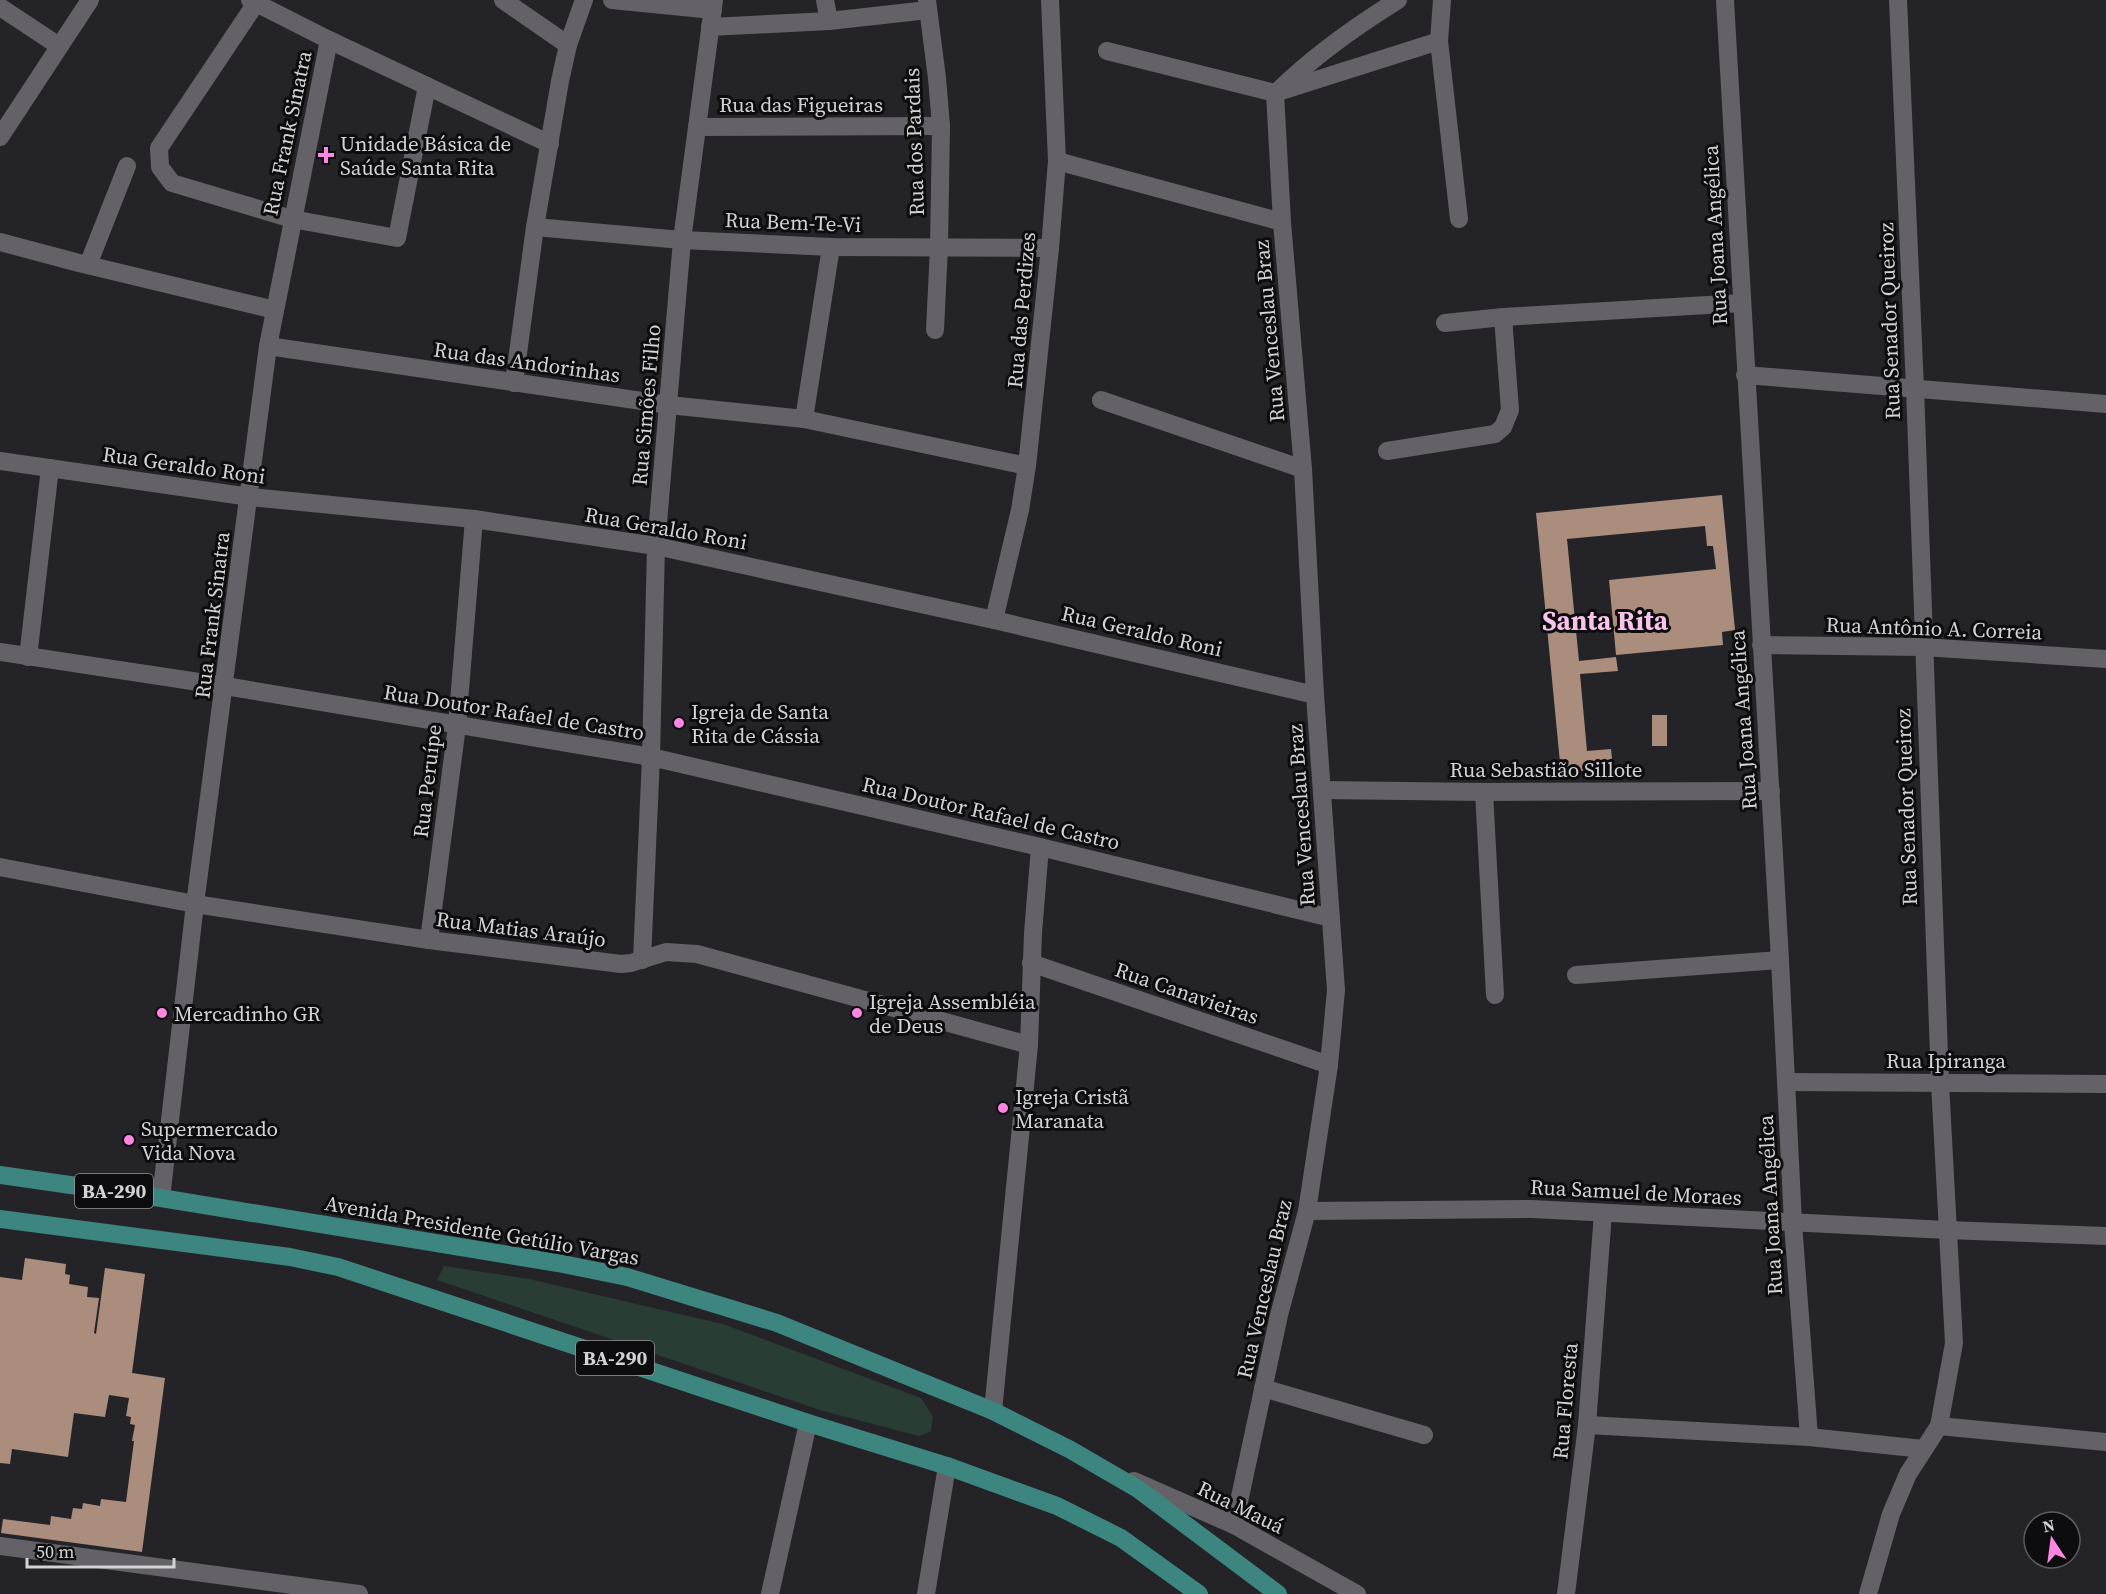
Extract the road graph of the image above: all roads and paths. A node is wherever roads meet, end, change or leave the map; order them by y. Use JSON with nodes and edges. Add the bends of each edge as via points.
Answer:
{"nodes":[{"id":1,"x":90,"y":0,"type":"edge"},
{"id":2,"x":502,"y":0,"type":"edge"},
{"id":3,"x":584,"y":0,"type":"edge"},
{"id":4,"x":612,"y":0,"type":"edge"},
{"id":5,"x":825,"y":0,"type":"edge"},
{"id":6,"x":1050,"y":0,"type":"edge"},
{"id":7,"x":1398,"y":0,"type":"edge"},
{"id":8,"x":1442,"y":0,"type":"edge"},
{"id":9,"x":1725,"y":0,"type":"edge"},
{"id":10,"x":1898,"y":0,"type":"edge"},
{"id":11,"x":253,"y":2,"type":"edge"},
{"id":12,"x":928,"y":5,"type":"edge"},
{"id":13,"x":0,"y":7,"type":"edge"},
{"id":14,"x":713,"y":12,"type":"edge"},
{"id":15,"x":829,"y":21,"type":"junction"},
{"id":16,"x":329,"y":40,"type":"junction"},
{"id":17,"x":1439,"y":41,"type":"junction"},
{"id":18,"x":568,"y":45,"type":"junction"},
{"id":19,"x":59,"y":46,"type":"junction"},
{"id":20,"x":1107,"y":51,"type":"dead end"},
{"id":21,"x":427,"y":86,"type":"junction"},
{"id":22,"x":1275,"y":93,"type":"junction"},
{"id":23,"x":941,"y":126,"type":"junction"},
{"id":24,"x":697,"y":127,"type":"junction"},
{"id":25,"x":0,"y":137,"type":"edge"},
{"id":26,"x":550,"y":144,"type":"junction"},
{"id":27,"x":1057,"y":161,"type":"junction"},
{"id":28,"x":127,"y":166,"type":"dead end"},
{"id":29,"x":292,"y":219,"type":"junction"},
{"id":30,"x":1460,"y":219,"type":"dead end"},
{"id":31,"x":1282,"y":222,"type":"junction"},
{"id":32,"x":535,"y":227,"type":"junction"},
{"id":33,"x":682,"y":240,"type":"junction"},
{"id":34,"x":0,"y":242,"type":"edge"},
{"id":35,"x":831,"y":247,"type":"junction"},
{"id":36,"x":939,"y":247,"type":"junction"},
{"id":37,"x":1050,"y":248,"type":"junction"},
{"id":38,"x":88,"y":265,"type":"junction"},
{"id":39,"x":1742,"y":303,"type":"junction"},
{"id":40,"x":275,"y":310,"type":"junction"},
{"id":41,"x":1503,"y":317,"type":"junction"},
{"id":42,"x":1445,"y":323,"type":"dead end"},
{"id":43,"x":935,"y":330,"type":"dead end"},
{"id":44,"x":268,"y":346,"type":"junction"},
{"id":45,"x":1745,"y":375,"type":"junction"},
{"id":46,"x":514,"y":383,"type":"junction"},
{"id":47,"x":1915,"y":388,"type":"junction"},
{"id":48,"x":1101,"y":400,"type":"dead end"},
{"id":49,"x":2106,"y":404,"type":"edge"},
{"id":50,"x":669,"y":405,"type":"junction"},
{"id":51,"x":804,"y":419,"type":"junction"},
{"id":52,"x":1387,"y":451,"type":"dead end"},
{"id":53,"x":0,"y":461,"type":"edge"},
{"id":54,"x":1027,"y":466,"type":"junction"},
{"id":55,"x":50,"y":468,"type":"junction"},
{"id":56,"x":1303,"y":469,"type":"junction"},
{"id":57,"x":250,"y":497,"type":"junction"},
{"id":58,"x":474,"y":519,"type":"junction"},
{"id":59,"x":656,"y":546,"type":"junction"},
{"id":60,"x":994,"y":620,"type":"junction"},
{"id":61,"x":1761,"y":645,"type":"junction"},
{"id":62,"x":1923,"y":647,"type":"junction"},
{"id":63,"x":0,"y":652,"type":"edge"},
{"id":64,"x":28,"y":657,"type":"junction"},
{"id":65,"x":2106,"y":659,"type":"edge"},
{"id":66,"x":225,"y":686,"type":"junction"},
{"id":67,"x":1315,"y":695,"type":"junction"},
{"id":68,"x":457,"y":726,"type":"junction"},
{"id":69,"x":651,"y":757,"type":"junction"},
{"id":70,"x":1322,"y":790,"type":"junction"},
{"id":71,"x":1771,"y":791,"type":"junction"},
{"id":72,"x":1485,"y":792,"type":"junction"},
{"id":73,"x":1040,"y":847,"type":"junction"},
{"id":74,"x":0,"y":867,"type":"edge"},
{"id":75,"x":195,"y":904,"type":"junction"},
{"id":76,"x":1331,"y":918,"type":"junction"},
{"id":77,"x":429,"y":940,"type":"junction"},
{"id":78,"x":642,"y":960,"type":"junction"},
{"id":79,"x":1780,"y":960,"type":"junction"},
{"id":80,"x":1031,"y":963,"type":"junction"},
{"id":81,"x":1576,"y":975,"type":"dead end"},
{"id":82,"x":1495,"y":996,"type":"dead end"},
{"id":83,"x":1029,"y":1045,"type":"junction"},
{"id":84,"x":1329,"y":1065,"type":"junction"},
{"id":85,"x":1786,"y":1082,"type":"junction"},
{"id":86,"x":1940,"y":1083,"type":"junction"},
{"id":87,"x":2106,"y":1084,"type":"edge"},
{"id":88,"x":2,"y":1176,"type":"edge"},
{"id":89,"x":161,"y":1198,"type":"junction"},
{"id":90,"x":1307,"y":1210,"type":"junction"},
{"id":91,"x":1603,"y":1212,"type":"junction"},
{"id":92,"x":0,"y":1219,"type":"edge"},
{"id":93,"x":1792,"y":1222,"type":"junction"},
{"id":94,"x":1947,"y":1230,"type":"junction"},
{"id":95,"x":2106,"y":1236,"type":"edge"},
{"id":96,"x":1263,"y":1388,"type":"junction"},
{"id":97,"x":993,"y":1410,"type":"junction"},
{"id":98,"x":808,"y":1423,"type":"junction"},
{"id":99,"x":1587,"y":1425,"type":"junction"},
{"id":100,"x":1939,"y":1426,"type":"junction"},
{"id":101,"x":1424,"y":1435,"type":"dead end"},
{"id":102,"x":1809,"y":1437,"type":"junction"},
{"id":103,"x":2106,"y":1442,"type":"edge"},
{"id":104,"x":1923,"y":1449,"type":"junction"},
{"id":105,"x":947,"y":1466,"type":"junction"},
{"id":106,"x":1102,"y":1468,"type":"junction"},
{"id":107,"x":1234,"y":1525,"type":"junction"},
{"id":108,"x":0,"y":1546,"type":"edge"},
{"id":109,"x":285,"y":1589,"type":"edge"},
{"id":110,"x":359,"y":1594,"type":"edge"},
{"id":111,"x":770,"y":1594,"type":"edge"},
{"id":112,"x":926,"y":1594,"type":"edge"},
{"id":113,"x":1198,"y":1594,"type":"edge"},
{"id":114,"x":1278,"y":1594,"type":"edge"},
{"id":115,"x":1357,"y":1594,"type":"edge"},
{"id":116,"x":1566,"y":1594,"type":"edge"},
{"id":117,"x":1868,"y":1594,"type":"edge"}],
"edges":[{"from":1,"to":19,"type":"street"},
{"from":2,"to":18,"type":"street"},
{"from":3,"to":18,"type":"street"},
{"from":4,"to":14,"type":"street"},
{"from":5,"to":15,"type":"street"},
{"from":6,"to":27,"type":"street","name":"Rua das Perdizes"},
{"from":7,"to":22,"type":"street","via":[[1304,65]]},
{"from":8,"to":17,"type":"street"},
{"from":9,"to":39,"type":"street","name":"Rua Joana Angélica"},
{"from":10,"to":47,"type":"street","name":"Rua Senador Queiroz"},
{"from":11,"to":16,"type":"street"},
{"from":11,"to":29,"type":"street","via":[[159,148],[160,167],[171,183]]},
{"from":12,"to":15,"type":"street"},
{"from":12,"to":23,"type":"street","name":"Rua dos Pardais"},
{"from":13,"to":19,"type":"street"},
{"from":14,"to":15,"type":"street"},
{"from":14,"to":24,"type":"street","name":"Rua Simões Filho"},
{"from":16,"to":21,"type":"street"},
{"from":16,"to":29,"type":"street","name":"Rua Frank Sinatra"},
{"from":17,"to":22,"type":"street"},
{"from":17,"to":30,"type":"street"},
{"from":18,"to":26,"type":"street"},
{"from":19,"to":25,"type":"street"},
{"from":20,"to":22,"type":"street"},
{"from":21,"to":26,"type":"street"},
{"from":21,"to":29,"type":"street","via":[[397,238]]},
{"from":22,"to":31,"type":"street","name":"Rua Venceslau Braz"},
{"from":23,"to":24,"type":"street","name":"Rua das Figueiras"},
{"from":23,"to":36,"type":"street","name":"Rua dos Pardais"},
{"from":24,"to":33,"type":"street","name":"Rua Simões Filho"},
{"from":26,"to":32,"type":"street"},
{"from":27,"to":31,"type":"street"},
{"from":27,"to":37,"type":"street","name":"Rua das Perdizes"},
{"from":28,"to":38,"type":"street"},
{"from":29,"to":40,"type":"street","name":"Rua Frank Sinatra"},
{"from":31,"to":56,"type":"street","name":"Rua Venceslau Braz"},
{"from":32,"to":33,"type":"street","name":"Rua Bem-Te-Vi"},
{"from":32,"to":46,"type":"street"},
{"from":33,"to":35,"type":"street","name":"Rua Bem-Te-Vi"},
{"from":33,"to":50,"type":"street","name":"Rua Simões Filho"},
{"from":34,"to":38,"type":"street"},
{"from":35,"to":36,"type":"street","name":"Rua Bem-Te-Vi"},
{"from":35,"to":51,"type":"street"},
{"from":36,"to":37,"type":"street","name":"Rua Bem-Te-Vi"},
{"from":36,"to":43,"type":"street","name":"Rua dos Pardais"},
{"from":37,"to":54,"type":"street","name":"Rua das Perdizes"},
{"from":38,"to":40,"type":"street"},
{"from":39,"to":41,"type":"street"},
{"from":39,"to":45,"type":"street","name":"Rua Joana Angélica"},
{"from":40,"to":44,"type":"street","name":"Rua Frank Sinatra"},
{"from":41,"to":42,"type":"street"},
{"from":41,"to":52,"type":"street","via":[[1510,410],[1503,427],[1495,434]]},
{"from":44,"to":46,"type":"street","name":"Rua das Andorinhas"},
{"from":44,"to":57,"type":"street","name":"Rua Frank Sinatra"},
{"from":45,"to":47,"type":"street"},
{"from":45,"to":61,"type":"street","name":"Rua Joana Angélica"},
{"from":46,"to":50,"type":"street","name":"Rua das Andorinhas"},
{"from":47,"to":49,"type":"street"},
{"from":47,"to":62,"type":"street","name":"Rua Senador Queiroz"},
{"from":48,"to":56,"type":"street"},
{"from":50,"to":51,"type":"street","name":"Rua das Andorinhas"},
{"from":50,"to":59,"type":"street","name":"Rua Simões Filho"},
{"from":51,"to":54,"type":"street","name":"Rua das Andorinhas"},
{"from":53,"to":55,"type":"street","name":"Rua Geraldo Roni"},
{"from":54,"to":60,"type":"street","name":"Rua das Perdizes"},
{"from":55,"to":57,"type":"street","name":"Rua Geraldo Roni"},
{"from":55,"to":64,"type":"street"},
{"from":56,"to":67,"type":"street","name":"Rua Venceslau Braz"},
{"from":57,"to":58,"type":"street","name":"Rua Geraldo Roni"},
{"from":57,"to":66,"type":"street","name":"Rua Frank Sinatra"},
{"from":58,"to":59,"type":"street","name":"Rua Geraldo Roni"},
{"from":58,"to":68,"type":"street","name":"Rua Peruípe"},
{"from":59,"to":60,"type":"street","name":"Rua Geraldo Roni"},
{"from":59,"to":69,"type":"street","name":"Rua Simões Filho"},
{"from":60,"to":67,"type":"street","name":"Rua Geraldo Roni"},
{"from":61,"to":62,"type":"street","name":"Rua Antônio A. Correia"},
{"from":61,"to":71,"type":"street","name":"Rua Joana Angélica"},
{"from":62,"to":65,"type":"street","name":"Rua Antônio A. Correia"},
{"from":62,"to":86,"type":"street","name":"Rua Senador Queiroz"},
{"from":63,"to":64,"type":"street","name":"Rua Doutor Rafael de Castro"},
{"from":64,"to":66,"type":"street","name":"Rua Doutor Rafael de Castro"},
{"from":66,"to":68,"type":"street","name":"Rua Doutor Rafael de Castro"},
{"from":66,"to":75,"type":"street","name":"Rua Frank Sinatra"},
{"from":67,"to":70,"type":"street","name":"Rua Venceslau Braz"},
{"from":68,"to":69,"type":"street","name":"Rua Doutor Rafael de Castro"},
{"from":68,"to":77,"type":"street","name":"Rua Peruípe"},
{"from":69,"to":73,"type":"street","name":"Rua Doutor Rafael de Castro"},
{"from":69,"to":78,"type":"street","name":"Rua Simões Filho"},
{"from":70,"to":72,"type":"street","name":"Rua Sebastião Sillote"},
{"from":70,"to":76,"type":"street","name":"Rua Venceslau Braz"},
{"from":71,"to":72,"type":"street","name":"Rua Sebastião Sillote"},
{"from":71,"to":79,"type":"street","name":"Rua Joana Angélica"},
{"from":72,"to":82,"type":"street"},
{"from":73,"to":76,"type":"street","name":"Rua Doutor Rafael de Castro"},
{"from":73,"to":80,"type":"street"},
{"from":74,"to":75,"type":"street","name":"Rua Matias Araújo"},
{"from":75,"to":77,"type":"street","name":"Rua Matias Araújo"},
{"from":75,"to":89,"type":"street","name":"Rua Frank Sinatra"},
{"from":76,"to":84,"type":"street","name":"Rua Venceslau Braz","via":[[1336,990]]},
{"from":77,"to":78,"type":"street","name":"Rua Matias Araújo","via":[[621,964]]},
{"from":78,"to":83,"type":"street","name":"Rua Matias Araújo","via":[[666,952],[698,954]]},
{"from":79,"to":81,"type":"street"},
{"from":79,"to":85,"type":"street","name":"Rua Joana Angélica"},
{"from":80,"to":83,"type":"street"},
{"from":80,"to":84,"type":"street","name":"Rua Canavieiras"},
{"from":83,"to":97,"type":"street"},
{"from":84,"to":90,"type":"street","name":"Rua Venceslau Braz"},
{"from":85,"to":86,"type":"street","name":"Rua Ipiranga"},
{"from":85,"to":93,"type":"street","name":"Rua Joana Angélica"},
{"from":86,"to":87,"type":"street","name":"Rua Ipiranga"},
{"from":86,"to":94,"type":"street","name":"Rua Senador Queiroz"},
{"from":88,"to":89,"type":"main road","name":"Avenida Presidente Getúlio Vargas","number":"BA-290"},
{"from":89,"to":97,"type":"main road","name":"Avenida Presidente Getúlio Vargas","number":"BA-290","via":[[627,1277],[777,1323]]},
{"from":90,"to":91,"type":"street","name":"Rua Samuel de Moraes"},
{"from":90,"to":96,"type":"street","name":"Rua Venceslau Braz"},
{"from":91,"to":93,"type":"street","name":"Rua Samuel de Moraes"},
{"from":91,"to":99,"type":"street","name":"Rua Floresta"},
{"from":92,"to":98,"type":"main road","number":"BA-290","via":[[290,1257],[338,1267]]},
{"from":93,"to":94,"type":"street","name":"Rua Samuel de Moraes"},
{"from":93,"to":102,"type":"street","name":"Rua Joana Angélica"},
{"from":94,"to":95,"type":"street","name":"Rua Samuel de Moraes"},
{"from":94,"to":100,"type":"street","name":"Rua Senador Queiroz","via":[[1954,1343]]},
{"from":96,"to":101,"type":"street"},
{"from":96,"to":107,"type":"street","name":"Rua Venceslau Braz"},
{"from":97,"to":106,"type":"main road","name":"Avenida Presidente Getúlio Vargas","number":"BA-290"},
{"from":98,"to":105,"type":"main road","number":"BA-290"},
{"from":98,"to":111,"type":"street"},
{"from":99,"to":102,"type":"street"},
{"from":99,"to":116,"type":"street","name":"Rua Floresta"},
{"from":100,"to":103,"type":"street"},
{"from":100,"to":104,"type":"street","name":"Rua Senador Queiroz"},
{"from":102,"to":104,"type":"street"},
{"from":104,"to":117,"type":"street","name":"Rua Senador Queiroz","via":[[1891,1514]]},
{"from":105,"to":112,"type":"street"},
{"from":105,"to":113,"type":"main road","number":"BA-290","via":[[1057,1506],[1121,1538]]},
{"from":106,"to":107,"type":"street","name":"Rua Mauá"},
{"from":106,"to":114,"type":"main road","name":"Avenida Presidente Getúlio Vargas","number":"BA-290","via":[[1138,1489]]},
{"from":107,"to":115,"type":"street","name":"Rua Mauá"},
{"from":108,"to":109,"type":"street"},
{"from":109,"to":110,"type":"street"}]}
